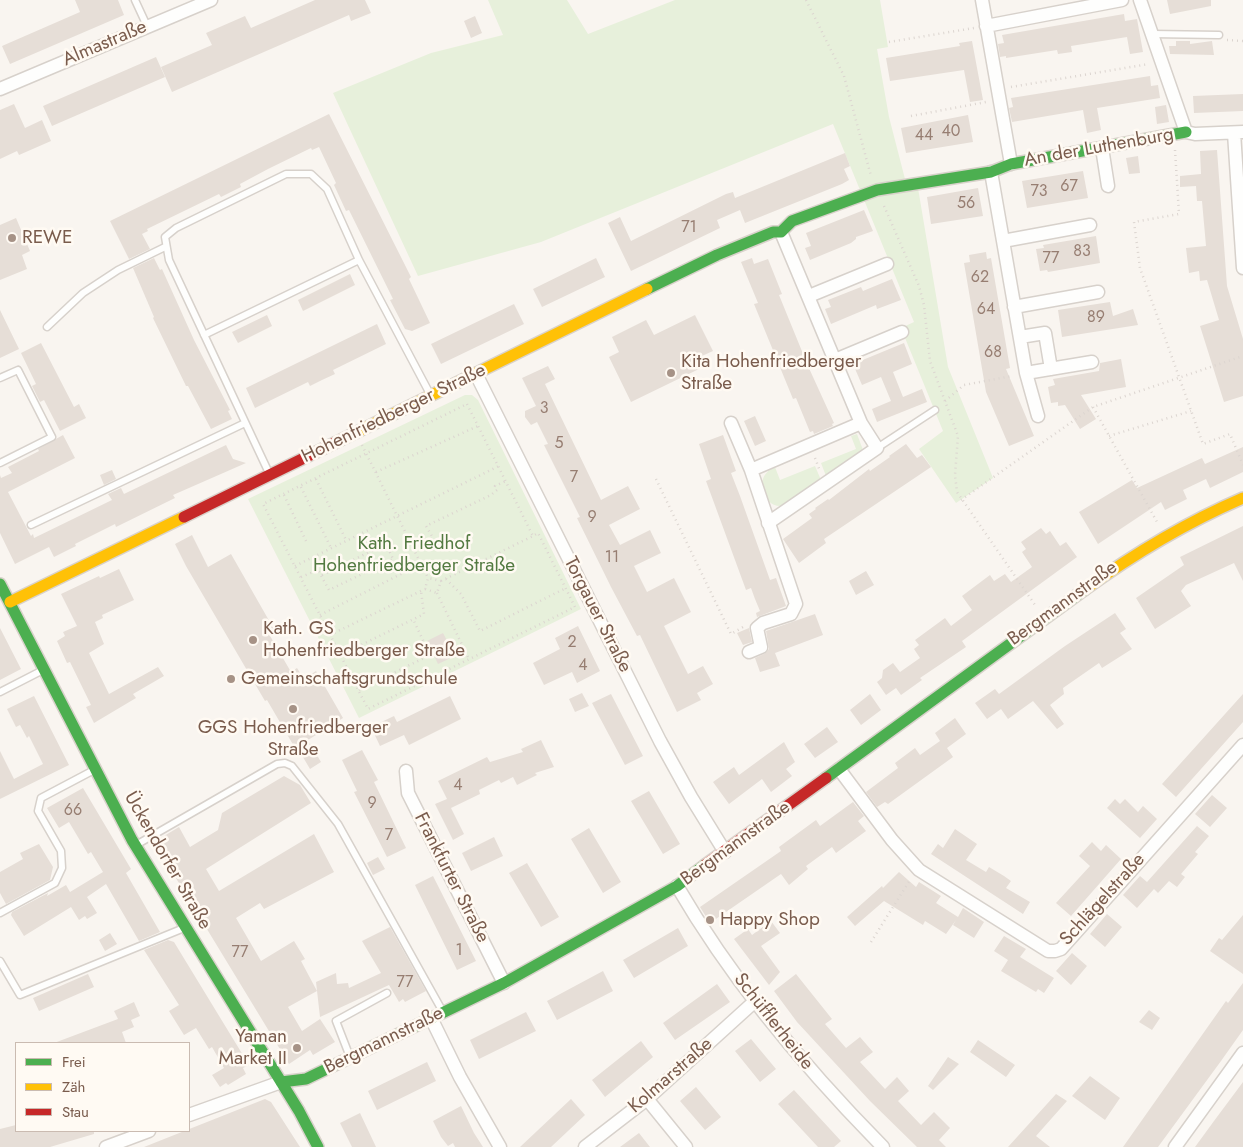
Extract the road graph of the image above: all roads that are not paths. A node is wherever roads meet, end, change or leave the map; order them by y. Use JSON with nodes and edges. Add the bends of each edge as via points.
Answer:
{"nodes":[{"id":1,"x":135,"y":0,"type":"edge"},
{"id":2,"x":211,"y":0,"type":"edge"},
{"id":3,"x":982,"y":0,"type":"edge"},
{"id":4,"x":1122,"y":0,"type":"edge"},
{"id":5,"x":1140,"y":0,"type":"edge"},
{"id":6,"x":146,"y":26,"type":"junction"},
{"id":7,"x":986,"y":26,"type":"junction"},
{"id":8,"x":1152,"y":34,"type":"junction"},
{"id":9,"x":1219,"y":35,"type":"road end"},
{"id":10,"x":0,"y":89,"type":"edge"},
{"id":11,"x":1238,"y":132,"type":"edge"},
{"id":12,"x":1180,"y":134,"type":"junction"},
{"id":13,"x":1102,"y":148,"type":"junction"},
{"id":14,"x":1011,"y":164,"type":"junction"},
{"id":15,"x":991,"y":172,"type":"junction"},
{"id":16,"x":1108,"y":186,"type":"dead end"},
{"id":17,"x":877,"y":190,"type":"joint"},
{"id":18,"x":1090,"y":225,"type":"dead end"},
{"id":19,"x":781,"y":232,"type":"junction"},
{"id":20,"x":1003,"y":241,"type":"junction"},
{"id":21,"x":165,"y":247,"type":"junction"},
{"id":22,"x":359,"y":260,"type":"junction"},
{"id":23,"x":887,"y":264,"type":"dead end"},
{"id":24,"x":1243,"y":268,"type":"edge"},
{"id":25,"x":1098,"y":292,"type":"dead end"},
{"id":26,"x":809,"y":296,"type":"junction"},
{"id":27,"x":1014,"y":307,"type":"junction"},
{"id":28,"x":47,"y":327,"type":"dead end"},
{"id":29,"x":902,"y":332,"type":"dead end"},
{"id":30,"x":204,"y":335,"type":"junction"},
{"id":31,"x":1020,"y":337,"type":"junction"},
{"id":32,"x":836,"y":360,"type":"junction"},
{"id":33,"x":1092,"y":362,"type":"dead end"},
{"id":34,"x":1051,"y":368,"type":"junction"},
{"id":35,"x":1026,"y":373,"type":"junction"},
{"id":36,"x":476,"y":374,"type":"junction"},
{"id":37,"x":0,"y":378,"type":"edge"},
{"id":38,"x":431,"y":396,"type":"junction"},
{"id":39,"x":935,"y":410,"type":"road end"},
{"id":40,"x":1038,"y":416,"type":"dead end"},
{"id":41,"x":245,"y":423,"type":"junction"},
{"id":42,"x":731,"y":423,"type":"dead end"},
{"id":43,"x":861,"y":423,"type":"junction"},
{"id":44,"x":877,"y":448,"type":"junction"},
{"id":45,"x":0,"y":463,"type":"edge"},
{"id":46,"x":750,"y":470,"type":"junction"},
{"id":47,"x":269,"y":474,"type":"junction"},
{"id":48,"x":1243,"y":498,"type":"edge"},
{"id":49,"x":768,"y":523,"type":"junction"},
{"id":50,"x":31,"y":525,"type":"dead end"},
{"id":51,"x":0,"y":584,"type":"edge"},
{"id":52,"x":10,"y":602,"type":"junction"},
{"id":53,"x":749,"y":652,"type":"dead end"},
{"id":54,"x":44,"y":670,"type":"junction"},
{"id":55,"x":0,"y":692,"type":"edge"},
{"id":56,"x":1243,"y":745,"type":"edge"},
{"id":57,"x":95,"y":769,"type":"junction"},
{"id":58,"x":839,"y":769,"type":"junction"},
{"id":59,"x":406,"y":771,"type":"dead end"},
{"id":60,"x":135,"y":845,"type":"junction"},
{"id":61,"x":725,"y":852,"type":"junction"},
{"id":62,"x":677,"y":886,"type":"junction"},
{"id":63,"x":0,"y":913,"type":"edge"},
{"id":64,"x":185,"y":927,"type":"junction"},
{"id":65,"x":0,"y":961,"type":"edge"},
{"id":66,"x":504,"y":983,"type":"junction"},
{"id":67,"x":387,"y":993,"type":"dead end"},
{"id":68,"x":754,"y":1002,"type":"junction"},
{"id":69,"x":437,"y":1015,"type":"junction"},
{"id":70,"x":1243,"y":1053,"type":"edge"},
{"id":71,"x":350,"y":1058,"type":"junction"},
{"id":72,"x":280,"y":1082,"type":"junction"},
{"id":73,"x":648,"y":1099,"type":"junction"},
{"id":74,"x":190,"y":1115,"type":"edge"},
{"id":75,"x":146,"y":1132,"type":"edge"},
{"id":76,"x":878,"y":1145,"type":"edge"},
{"id":77,"x":106,"y":1147,"type":"edge"},
{"id":78,"x":318,"y":1147,"type":"edge"},
{"id":79,"x":500,"y":1147,"type":"edge"},
{"id":80,"x":584,"y":1147,"type":"edge"},
{"id":81,"x":686,"y":1147,"type":"edge"},
{"id":82,"x":1175,"y":1147,"type":"edge"}],
"edges":[{"from":1,"to":6,"type":"lane"},
{"from":2,"to":6,"type":"street","name":"Almastraße"},
{"from":3,"to":7,"type":"street","name":"An der Luthenburg"},
{"from":4,"to":7,"type":"street"},
{"from":5,"to":8,"type":"street"},
{"from":6,"to":10,"type":"street","name":"Almastraße"},
{"from":7,"to":14,"type":"street","name":"An der Luthenburg"},
{"from":8,"to":9,"type":"lane"},
{"from":8,"to":12,"type":"street"},
{"from":11,"to":12,"type":"street"},
{"from":11,"to":24,"type":"street"},
{"from":12,"to":13,"type":"street","name":"An der Luthenburg"},
{"from":13,"to":14,"type":"street","name":"An der Luthenburg"},
{"from":13,"to":16,"type":"street"},
{"from":14,"to":15,"type":"street","name":"An der Luthenburg"},
{"from":15,"to":17,"type":"street","name":"An der Luthenburg"},
{"from":15,"to":20,"type":"street"},
{"from":17,"to":19,"type":"street","name":"Hohenfriedberger Straße","via":[[792,221]]},
{"from":18,"to":20,"type":"street"},
{"from":19,"to":26,"type":"street"},
{"from":19,"to":36,"type":"street","name":"Hohenfriedberger Straße","via":[[773,232],[717,255]]},
{"from":20,"to":27,"type":"street"},
{"from":21,"to":22,"type":"lane","via":[[165,237],[176,228],[286,174],[311,174],[328,189]]},
{"from":21,"to":28,"type":"lane","via":[[118,270],[83,293]]},
{"from":21,"to":30,"type":"lane"},
{"from":22,"to":30,"type":"lane"},
{"from":22,"to":38,"type":"lane"},
{"from":23,"to":26,"type":"street"},
{"from":25,"to":27,"type":"street"},
{"from":26,"to":32,"type":"street"},
{"from":27,"to":31,"type":"street"},
{"from":29,"to":32,"type":"street"},
{"from":30,"to":41,"type":"lane"},
{"from":31,"to":34,"type":"street","via":[[1045,333]]},
{"from":31,"to":35,"type":"street"},
{"from":32,"to":43,"type":"street"},
{"from":33,"to":34,"type":"street"},
{"from":34,"to":35,"type":"street"},
{"from":35,"to":40,"type":"street"},
{"from":36,"to":38,"type":"street","name":"Hohenfriedberger Straße"},
{"from":36,"to":61,"type":"street","name":"Torgauer Straße","via":[[660,740]]},
{"from":37,"to":45,"type":"lane","via":[[18,370],[52,437]]},
{"from":38,"to":47,"type":"street","name":"Hohenfriedberger Straße"},
{"from":39,"to":44,"type":"lane"},
{"from":41,"to":47,"type":"lane"},
{"from":41,"to":50,"type":"lane"},
{"from":42,"to":46,"type":"street"},
{"from":43,"to":44,"type":"street"},
{"from":43,"to":46,"type":"street"},
{"from":44,"to":49,"type":"street"},
{"from":46,"to":49,"type":"street"},
{"from":47,"to":52,"type":"street","name":"Hohenfriedberger Straße"},
{"from":48,"to":58,"type":"street","name":"Bergmannstraße","via":[[1199,517],[1130,556]]},
{"from":49,"to":53,"type":"street","via":[[795,599],[795,608],[791,614],[756,628],[761,647]]},
{"from":51,"to":52,"type":"street","name":"Ückendorfer Straße"},
{"from":52,"to":54,"type":"street","name":"Ückendorfer Straße"},
{"from":54,"to":55,"type":"lane"},
{"from":54,"to":57,"type":"street","name":"Ückendorfer Straße"},
{"from":56,"to":58,"type":"street","name":"Schlägelstraße","via":[[1061,949],[1055,951],[1048,951],[917,868]]},
{"from":57,"to":60,"type":"street","name":"Ückendorfer Straße"},
{"from":57,"to":63,"type":"lane","via":[[41,798],[38,811],[61,851],[62,868],[55,883]]},
{"from":58,"to":61,"type":"street","name":"Bergmannstraße"},
{"from":59,"to":66,"type":"street","name":"Frankfurter Straße","via":[[408,793]]},
{"from":60,"to":64,"type":"street","name":"Ückendorfer Straße"},
{"from":60,"to":69,"type":"lane","via":[[285,762],[292,766],[338,824]]},
{"from":61,"to":62,"type":"street","name":"Bergmannstraße"},
{"from":62,"to":66,"type":"street","name":"Bergmannstraße"},
{"from":62,"to":68,"type":"street","name":"Schüfflerheide"},
{"from":64,"to":65,"type":"lane","via":[[20,995]]},
{"from":64,"to":72,"type":"street","name":"Ückendorfer Straße"},
{"from":66,"to":69,"type":"street","name":"Bergmannstraße"},
{"from":67,"to":71,"type":"lane","via":[[336,1021]]},
{"from":68,"to":73,"type":"street","name":"Kolmarstraße"},
{"from":68,"to":76,"type":"street","name":"Schüfflerheide"},
{"from":69,"to":71,"type":"street","name":"Bergmannstraße"},
{"from":69,"to":79,"type":"street","via":[[460,1078]]},
{"from":70,"to":82,"type":"street"},
{"from":71,"to":72,"type":"street","name":"Bergmannstraße","via":[[306,1079]]},
{"from":72,"to":74,"type":"street","name":"Bergmannstraße"},
{"from":72,"to":78,"type":"street","name":"Ückendorfer Straße"},
{"from":73,"to":80,"type":"street","name":"Kolmarstraße"},
{"from":73,"to":81,"type":"street"},
{"from":75,"to":77,"type":"street"}]}
